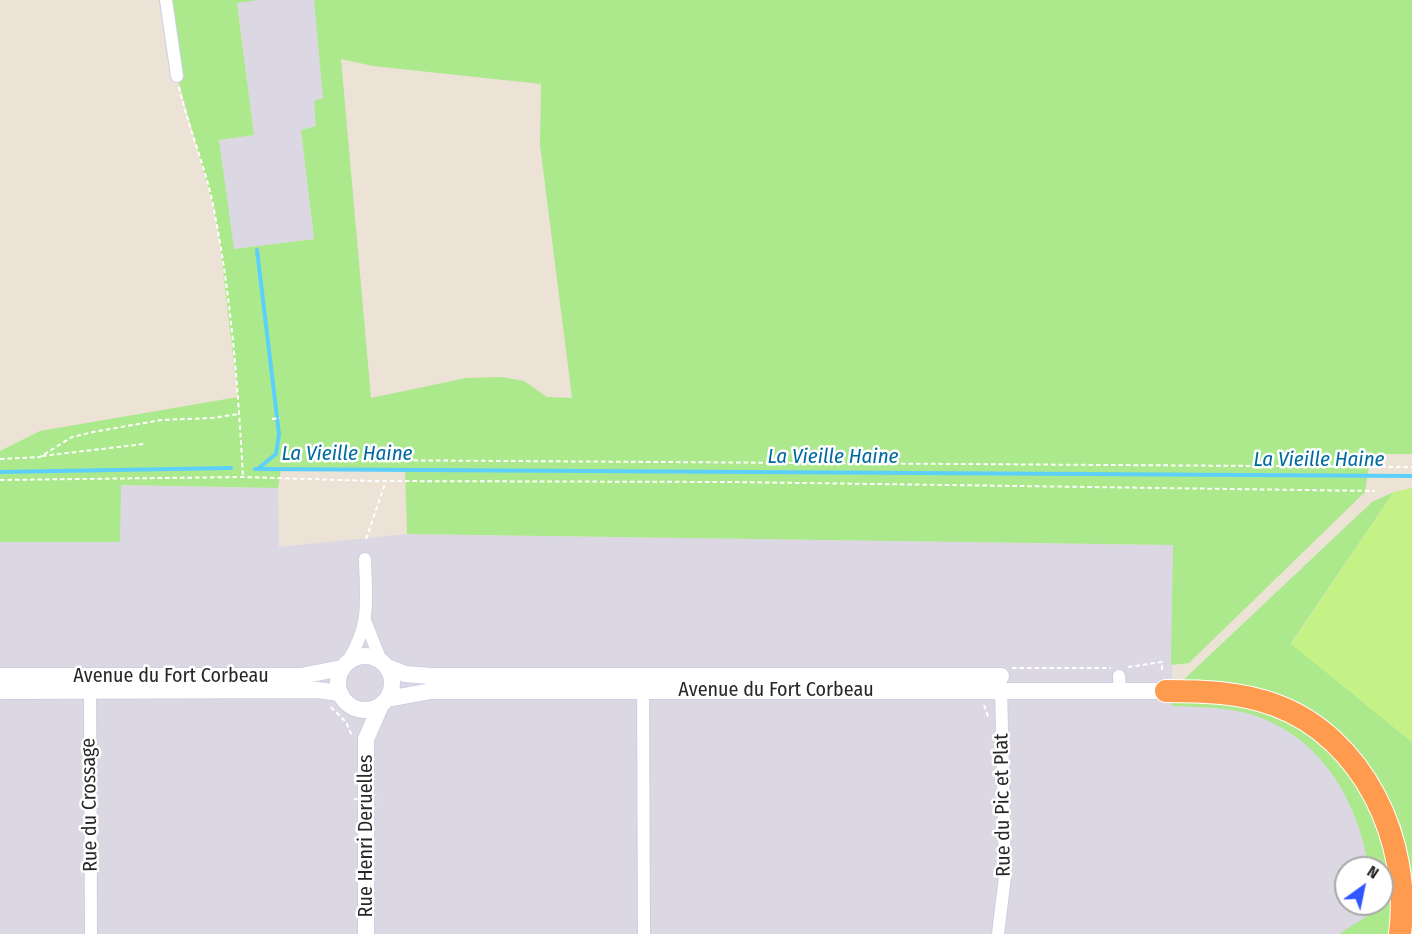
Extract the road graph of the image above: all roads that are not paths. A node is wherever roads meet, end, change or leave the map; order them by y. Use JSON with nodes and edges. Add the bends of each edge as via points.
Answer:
{"nodes":[{"id":1,"x":166,"y":0,"type":"edge"},
{"id":2,"x":177,"y":76,"type":"road end"},
{"id":3,"x":365,"y":559,"type":"dead end"},
{"id":4,"x":366,"y":621,"type":"junction"},
{"id":5,"x":345,"y":664,"type":"junction"},
{"id":6,"x":384,"y":664,"type":"junction"},
{"id":7,"x":0,"y":676,"type":"edge"},
{"id":8,"x":90,"y":684,"type":"junction"},
{"id":9,"x":643,"y":684,"type":"junction"},
{"id":10,"x":1001,"y":684,"type":"junction"},
{"id":11,"x":0,"y":691,"type":"edge"},
{"id":12,"x":1166,"y":691,"type":"joint"},
{"id":13,"x":345,"y":699,"type":"junction"},
{"id":14,"x":384,"y":702,"type":"junction"},
{"id":15,"x":366,"y":739,"type":"junction"},
{"id":16,"x":91,"y":934,"type":"edge"},
{"id":17,"x":366,"y":934,"type":"edge"},
{"id":18,"x":644,"y":934,"type":"edge"},
{"id":19,"x":998,"y":934,"type":"edge"},
{"id":20,"x":1400,"y":934,"type":"edge"}],
"edges":[{"from":1,"to":2,"type":"street"},
{"from":3,"to":4,"type":"street"},
{"from":4,"to":5,"type":"street","via":[[361,640]]},
{"from":4,"to":6,"type":"street"},
{"from":5,"to":6,"type":"street","via":[[364,655]]},
{"from":5,"to":8,"type":"street","name":"Avenue du Fort Corbeau","via":[[301,676]]},
{"from":5,"to":13,"type":"street","via":[[338,676]]},
{"from":6,"to":9,"type":"street","name":"Avenue du Fort Corbeau","via":[[405,674]]},
{"from":6,"to":14,"type":"street","via":[[392,684]]},
{"from":7,"to":8,"type":"street","name":"Avenue du Fort Corbeau"},
{"from":8,"to":11,"type":"street","name":"Avenue du Fort Corbeau"},
{"from":8,"to":13,"type":"street","name":"Avenue du Fort Corbeau","via":[[317,690]]},
{"from":8,"to":16,"type":"street","name":"Rue du Crossage"},
{"from":9,"to":10,"type":"street","name":"Avenue du Fort Corbeau"},
{"from":9,"to":14,"type":"street","name":"Avenue du Fort Corbeau","via":[[431,691]]},
{"from":9,"to":18,"type":"street"},
{"from":10,"to":12,"type":"street","name":"Avenue du Fort Corbeau","via":[[1120,683]]},
{"from":10,"to":19,"type":"street","name":"Rue du Pic et Plat","via":[[1005,877]]},
{"from":12,"to":20,"type":"highway","via":[[1251,697],[1277,706],[1309,722],[1356,762],[1383,802],[1398,843],[1404,887]]},
{"from":13,"to":14,"type":"street","via":[[366,710]]},
{"from":13,"to":15,"type":"street","name":"Rue Henri Deruelles"},
{"from":14,"to":15,"type":"street","name":"Rue Henri Deruelles"},
{"from":15,"to":17,"type":"street","name":"Rue Henri Deruelles"}]}
